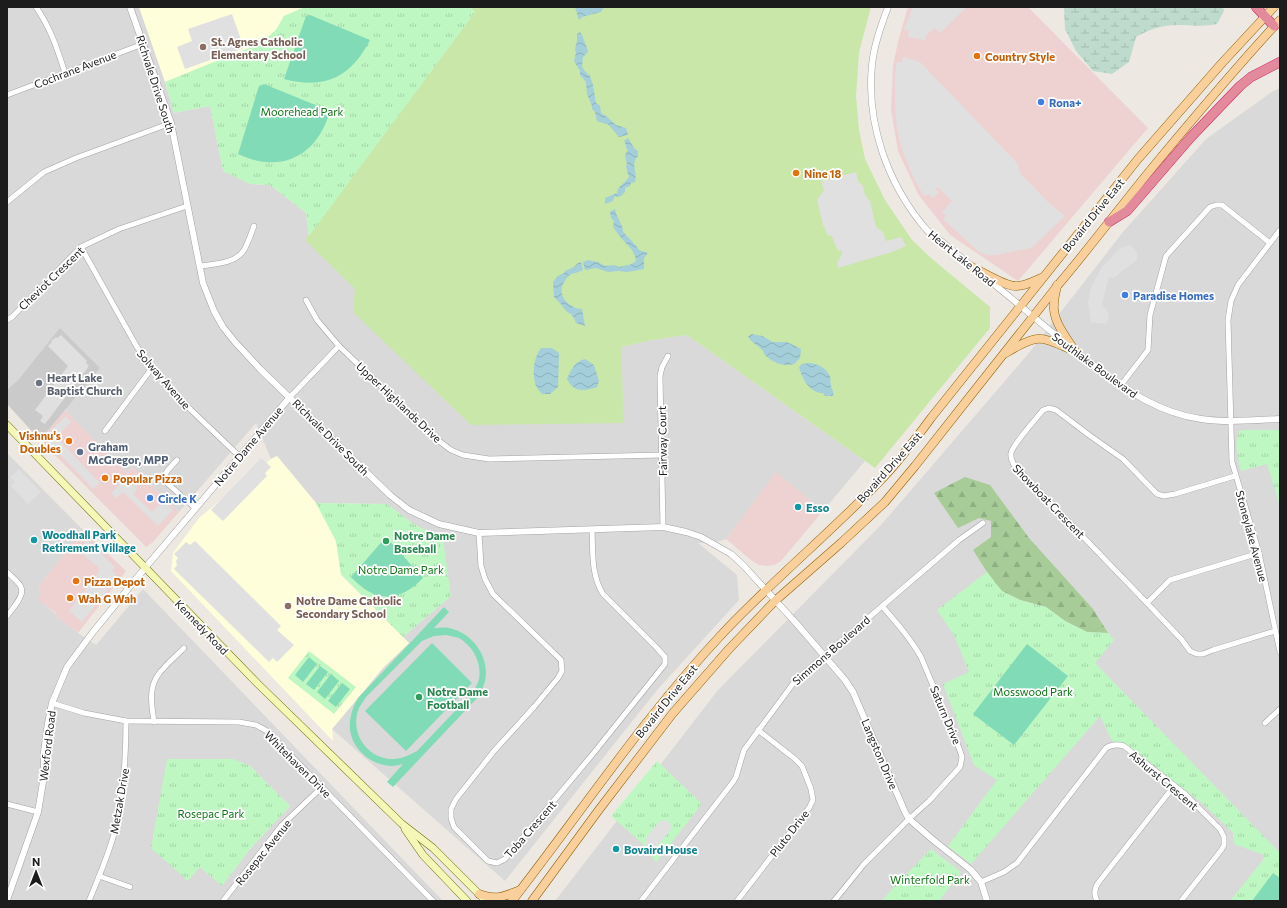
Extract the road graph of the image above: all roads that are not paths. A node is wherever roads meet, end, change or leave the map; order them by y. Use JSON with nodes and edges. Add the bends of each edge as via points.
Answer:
{"nodes":[{"id":1,"x":36,"y":7,"type":"edge"},
{"id":2,"x":130,"y":7,"type":"edge"},
{"id":3,"x":888,"y":7,"type":"edge"},
{"id":4,"x":1256,"y":7,"type":"edge"},
{"id":5,"x":1274,"y":7,"type":"edge"},
{"id":6,"x":1265,"y":17,"type":"junction"},
{"id":7,"x":1277,"y":23,"type":"edge"},
{"id":8,"x":143,"y":44,"type":"junction"},
{"id":9,"x":1280,"y":62,"type":"edge"},
{"id":10,"x":65,"y":73,"type":"junction"},
{"id":11,"x":7,"y":94,"type":"edge"},
{"id":12,"x":171,"y":123,"type":"junction"},
{"id":13,"x":7,"y":202,"type":"edge"},
{"id":14,"x":187,"y":206,"type":"junction"},
{"id":15,"x":1109,"y":222,"type":"junction"},
{"id":16,"x":254,"y":226,"type":"dead end"},
{"id":17,"x":1280,"y":230,"type":"edge"},
{"id":18,"x":1270,"y":243,"type":"junction"},
{"id":19,"x":82,"y":247,"type":"junction"},
{"id":20,"x":200,"y":266,"type":"junction"},
{"id":21,"x":972,"y":267,"type":"junction"},
{"id":22,"x":1044,"y":277,"type":"junction"},
{"id":23,"x":1058,"y":285,"type":"junction"},
{"id":24,"x":306,"y":300,"type":"dead end"},
{"id":25,"x":1020,"y":306,"type":"junction"},
{"id":26,"x":1032,"y":316,"type":"junction"},
{"id":27,"x":7,"y":320,"type":"edge"},
{"id":28,"x":339,"y":346,"type":"junction"},
{"id":29,"x":1074,"y":351,"type":"junction"},
{"id":30,"x":668,"y":356,"type":"dead end"},
{"id":31,"x":1000,"y":357,"type":"junction"},
{"id":32,"x":152,"y":368,"type":"junction"},
{"id":33,"x":1121,"y":386,"type":"junction"},
{"id":34,"x":290,"y":397,"type":"junction"},
{"id":35,"x":1280,"y":419,"type":"edge"},
{"id":36,"x":1230,"y":420,"type":"junction"},
{"id":37,"x":7,"y":424,"type":"edge"},
{"id":38,"x":105,"y":431,"type":"dead end"},
{"id":39,"x":662,"y":455,"type":"junction"},
{"id":40,"x":240,"y":456,"type":"junction"},
{"id":41,"x":177,"y":460,"type":"dead end"},
{"id":42,"x":1235,"y":476,"type":"junction"},
{"id":43,"x":195,"y":508,"type":"junction"},
{"id":44,"x":983,"y":522,"type":"dead end"},
{"id":45,"x":663,"y":527,"type":"junction"},
{"id":46,"x":592,"y":530,"type":"junction"},
{"id":47,"x":479,"y":533,"type":"junction"},
{"id":48,"x":1259,"y":553,"type":"junction"},
{"id":49,"x":145,"y":568,"type":"junction"},
{"id":50,"x":7,"y":572,"type":"edge"},
{"id":51,"x":766,"y":590,"type":"junction"},
{"id":52,"x":776,"y":600,"type":"junction"},
{"id":53,"x":1147,"y":603,"type":"junction"},
{"id":54,"x":882,"y":606,"type":"junction"},
{"id":55,"x":7,"y":616,"type":"edge"},
{"id":56,"x":1275,"y":631,"type":"junction"},
{"id":57,"x":184,"y":648,"type":"dead end"},
{"id":58,"x":1280,"y":652,"type":"edge"},
{"id":59,"x":825,"y":656,"type":"junction"},
{"id":60,"x":52,"y":703,"type":"junction"},
{"id":61,"x":1280,"y":709,"type":"edge"},
{"id":62,"x":126,"y":721,"type":"junction"},
{"id":63,"x":154,"y":722,"type":"junction"},
{"id":64,"x":1265,"y":723,"type":"dead end"},
{"id":65,"x":758,"y":730,"type":"junction"},
{"id":66,"x":1174,"y":786,"type":"junction"},
{"id":67,"x":322,"y":788,"type":"junction"},
{"id":68,"x":7,"y":804,"type":"edge"},
{"id":69,"x":38,"y":812,"type":"junction"},
{"id":70,"x":909,"y":819,"type":"junction"},
{"id":71,"x":402,"y":824,"type":"junction"},
{"id":72,"x":99,"y":876,"type":"junction"},
{"id":73,"x":981,"y":882,"type":"junction"},
{"id":74,"x":130,"y":887,"type":"dead end"},
{"id":75,"x":520,"y":890,"type":"junction"},
{"id":76,"x":479,"y":894,"type":"junction"},
{"id":77,"x":8,"y":896,"type":"edge"},
{"id":78,"x":89,"y":901,"type":"edge"},
{"id":79,"x":223,"y":901,"type":"edge"},
{"id":80,"x":433,"y":901,"type":"edge"},
{"id":81,"x":467,"y":901,"type":"edge"},
{"id":82,"x":486,"y":901,"type":"edge"},
{"id":83,"x":512,"y":901,"type":"edge"},
{"id":84,"x":532,"y":901,"type":"edge"},
{"id":85,"x":641,"y":901,"type":"edge"},
{"id":86,"x":737,"y":901,"type":"edge"},
{"id":87,"x":834,"y":901,"type":"edge"},
{"id":88,"x":987,"y":901,"type":"edge"},
{"id":89,"x":1097,"y":901,"type":"edge"},
{"id":90,"x":1181,"y":901,"type":"edge"}],
"edges":[{"from":1,"to":10,"type":"street","via":[[54,38]]},
{"from":2,"to":8,"type":"street","name":"Richvale Drive South"},
{"from":3,"to":21,"type":"street","name":"Heart Lake Road","via":[[877,41],[871,77],[873,113],[881,149],[894,181],[926,230]]},
{"from":4,"to":6,"type":"highway"},
{"from":5,"to":6,"type":"main road","name":"Bovaird Drive East"},
{"from":6,"to":7,"type":"highway"},
{"from":6,"to":22,"type":"main road","name":"Bovaird Drive East","via":[[1165,127]]},
{"from":7,"to":15,"type":"main road","name":"Bovaird Drive East","via":[[1192,120]]},
{"from":8,"to":10,"type":"street","name":"Cochrane Avenue"},
{"from":8,"to":12,"type":"street","name":"Richvale Drive South"},
{"from":9,"to":15,"type":"highway","via":[[1251,77],[1240,86],[1191,137],[1127,211]]},
{"from":10,"to":11,"type":"street","name":"Cochrane Avenue"},
{"from":12,"to":13,"type":"street","via":[[44,172]]},
{"from":12,"to":14,"type":"street","name":"Richvale Drive South"},
{"from":14,"to":19,"type":"street","name":"Cheviot Crescent","via":[[119,229]]},
{"from":14,"to":20,"type":"street","name":"Richvale Drive South"},
{"from":15,"to":23,"type":"main road","name":"Bovaird Drive East"},
{"from":16,"to":20,"type":"street","via":[[244,251],[238,256],[228,262]]},
{"from":17,"to":18,"type":"street","name":"Stoneylake Avenue"},
{"from":18,"to":33,"type":"street","via":[[1222,205],[1210,207],[1166,256],[1150,315],[1148,350]]},
{"from":18,"to":36,"type":"street","name":"Stoneylake Avenue","via":[[1238,285],[1230,306]]},
{"from":19,"to":27,"type":"street","name":"Cheviot Crescent"},
{"from":19,"to":32,"type":"street","name":"Solway Avenue","via":[[137,347]]},
{"from":20,"to":34,"type":"street","name":"Richvale Drive South","via":[[203,283],[223,327],[260,369]]},
{"from":21,"to":22,"type":"main road","via":[[1009,285],[1027,284]]},
{"from":21,"to":25,"type":"street","name":"Heart Lake Road"},
{"from":22,"to":25,"type":"main road","name":"Bovaird Drive East"},
{"from":23,"to":26,"type":"main road","name":"Bovaird Drive East"},
{"from":23,"to":29,"type":"main road","via":[[1054,304],[1055,314]]},
{"from":24,"to":28,"type":"street","name":"Upper Highlands Drive","via":[[317,320]]},
{"from":25,"to":26,"type":"street","name":"Heart Lake Road"},
{"from":25,"to":51,"type":"main road","name":"Bovaird Drive East","via":[[907,451],[848,512]]},
{"from":26,"to":29,"type":"street","name":"Southlake Boulevard"},
{"from":26,"to":31,"type":"main road","name":"Bovaird Drive East"},
{"from":28,"to":34,"type":"street","name":"Notre Dame Avenue"},
{"from":28,"to":39,"type":"street","name":"Upper Highlands Drive","via":[[435,438],[463,455],[488,459]]},
{"from":29,"to":31,"type":"main road","via":[[1038,338],[1024,342]]},
{"from":29,"to":33,"type":"street","name":"Southlake Boulevard"},
{"from":30,"to":39,"type":"street","name":"Fairway Court","via":[[660,376]]},
{"from":31,"to":52,"type":"main road","name":"Bovaird Drive East","via":[[885,502]]},
{"from":32,"to":38,"type":"street"},
{"from":32,"to":40,"type":"street","name":"Solway Avenue","via":[[191,410]]},
{"from":33,"to":36,"type":"street","name":"Southlake Boulevard","via":[[1141,398],[1175,412],[1200,419]]},
{"from":34,"to":40,"type":"street","name":"Notre Dame Avenue"},
{"from":34,"to":47,"type":"street","name":"Richvale Drive South","via":[[390,495],[409,510],[440,524]]},
{"from":35,"to":36,"type":"street","name":"Southlake Boulevard"},
{"from":36,"to":42,"type":"street","name":"Stoneylake Avenue"},
{"from":37,"to":49,"type":"main road","name":"Kennedy Road"},
{"from":39,"to":45,"type":"street","name":"Fairway Court"},
{"from":40,"to":43,"type":"street","name":"Notre Dame Avenue"},
{"from":41,"to":43,"type":"street","via":[[164,478]]},
{"from":42,"to":48,"type":"street","name":"Stoneylake Avenue"},
{"from":42,"to":53,"type":"street","name":"Showboat Crescent","via":[[1168,496],[1160,496],[1123,459],[1056,410],[1049,408],[1044,410],[1016,444],[1011,455],[1014,465]]},
{"from":43,"to":49,"type":"street","name":"Notre Dame Avenue"},
{"from":44,"to":54,"type":"street","name":"Simmons Boulevard"},
{"from":45,"to":46,"type":"street","name":"Richvale Drive South"},
{"from":45,"to":51,"type":"street","name":"Richvale Drive South","via":[[701,537],[731,554]]},
{"from":46,"to":47,"type":"street","name":"Richvale Drive South"},
{"from":46,"to":47,"type":"street","name":"Toba Crescent","via":[[594,573],[602,594],[665,657],[665,664],[505,859],[497,864],[488,862],[454,827],[451,809],[494,751],[558,678],[562,665],[560,660],[493,594],[481,566]]},
{"from":48,"to":53,"type":"street","via":[[1170,580]]},
{"from":48,"to":56,"type":"street","name":"Stoneylake Avenue"},
{"from":49,"to":60,"type":"street","name":"Wexford Road","via":[[67,667]]},
{"from":49,"to":71,"type":"main road","name":"Kennedy Road","via":[[258,684]]},
{"from":50,"to":55,"type":"street","via":[[21,586],[22,591]]},
{"from":51,"to":52,"type":"street","name":"Richvale Drive South"},
{"from":51,"to":75,"type":"main road","name":"Bovaird Drive East","via":[[719,638],[662,704]]},
{"from":52,"to":59,"type":"street","name":"Langston Drive"},
{"from":52,"to":84,"type":"main road","name":"Bovaird Drive East","via":[[673,713]]},
{"from":53,"to":56,"type":"street","name":"Showboat Crescent","via":[[1190,651],[1197,654]]},
{"from":54,"to":59,"type":"street","name":"Simmons Boulevard"},
{"from":54,"to":70,"type":"street","name":"Saturn Drive","via":[[913,643],[921,657],[962,757],[960,767]]},
{"from":56,"to":58,"type":"street","name":"Stoneylake Avenue"},
{"from":57,"to":63,"type":"street","via":[[157,676],[151,699]]},
{"from":59,"to":65,"type":"street","name":"Simmons Boulevard","via":[[795,681]]},
{"from":59,"to":70,"type":"street","name":"Langston Drive","via":[[853,692]]},
{"from":60,"to":62,"type":"street","name":"Whitehaven Drive","via":[[84,713]]},
{"from":60,"to":69,"type":"street","name":"Wexford Road"},
{"from":61,"to":64,"type":"street"},
{"from":62,"to":63,"type":"street","name":"Whitehaven Drive"},
{"from":62,"to":72,"type":"street","name":"Metzak Drive","via":[[126,764],[120,809]]},
{"from":63,"to":67,"type":"street","name":"Whitehaven Drive","via":[[239,722],[256,725],[267,731]]},
{"from":65,"to":85,"type":"street","name":"Simmons Boulevard","via":[[744,750],[733,782]]},
{"from":65,"to":86,"type":"street","name":"Pluto Drive","via":[[802,766],[813,800]]},
{"from":66,"to":73,"type":"street","name":"Ashurst Crescent","via":[[1124,746],[1110,745],[1016,862],[1004,872]]},
{"from":66,"to":89,"type":"street","via":[[1095,888]]},
{"from":66,"to":90,"type":"street","name":"Ashurst Crescent","via":[[1223,833],[1225,840],[1222,848]]},
{"from":67,"to":79,"type":"street","name":"Rosepac Avenue","via":[[281,826]]},
{"from":67,"to":80,"type":"street","name":"Whitehaven Drive"},
{"from":68,"to":69,"type":"street"},
{"from":69,"to":77,"type":"street","name":"Wexford Road"},
{"from":70,"to":73,"type":"street","name":"Langston Drive","via":[[972,870]]},
{"from":70,"to":87,"type":"street","via":[[864,864]]},
{"from":71,"to":76,"type":"main road","via":[[433,848]]},
{"from":71,"to":81,"type":"main road","via":[[423,855]]},
{"from":72,"to":74,"type":"street"},
{"from":72,"to":78,"type":"street","name":"Metzak Drive"},
{"from":73,"to":88,"type":"street","name":"Langston Drive"},
{"from":75,"to":76,"type":"main road","via":[[497,898]]},
{"from":75,"to":83,"type":"main road","name":"Bovaird Drive East"},
{"from":76,"to":82,"type":"main road"}]}
